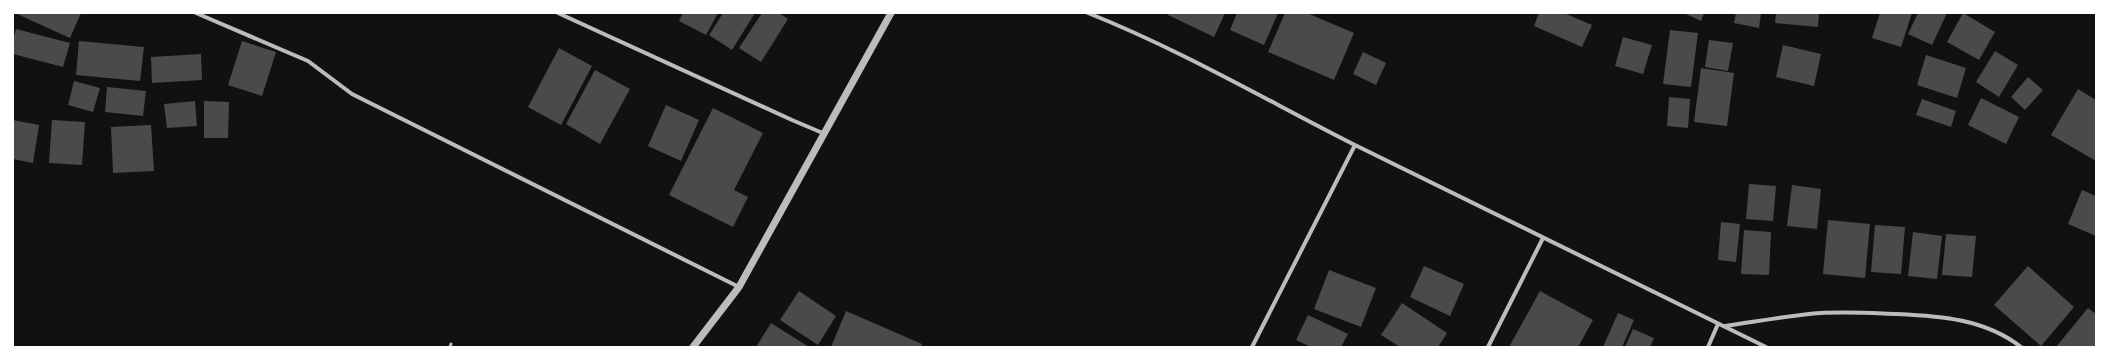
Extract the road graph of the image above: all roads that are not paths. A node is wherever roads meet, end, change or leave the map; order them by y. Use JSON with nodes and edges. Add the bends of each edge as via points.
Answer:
{"nodes":[{"id":1,"x":196,"y":13,"type":"edge"},
{"id":2,"x":558,"y":13,"type":"edge"},
{"id":3,"x":891,"y":13,"type":"edge"},
{"id":4,"x":1088,"y":13,"type":"edge"},
{"id":5,"x":825,"y":134,"type":"junction"},
{"id":6,"x":1355,"y":145,"type":"junction"},
{"id":7,"x":1543,"y":238,"type":"junction"},
{"id":8,"x":739,"y":287,"type":"junction"},
{"id":9,"x":1718,"y":324,"type":"junction"},
{"id":10,"x":1724,"y":326,"type":"junction"},
{"id":11,"x":693,"y":347,"type":"edge"},
{"id":12,"x":1252,"y":347,"type":"edge"},
{"id":13,"x":1488,"y":347,"type":"edge"},
{"id":14,"x":1708,"y":347,"type":"edge"},
{"id":15,"x":1766,"y":347,"type":"edge"},
{"id":16,"x":2021,"y":347,"type":"edge"}],
"edges":[{"from":1,"to":8,"type":"street","via":[[308,61],[352,94]]},
{"from":2,"to":5,"type":"street"},
{"from":3,"to":5,"type":"street"},
{"from":4,"to":6,"type":"street","via":[[1238,83]]},
{"from":5,"to":8,"type":"street"},
{"from":6,"to":7,"type":"street"},
{"from":6,"to":12,"type":"street"},
{"from":7,"to":9,"type":"street"},
{"from":7,"to":13,"type":"street"},
{"from":8,"to":11,"type":"street"},
{"from":9,"to":10,"type":"street"},
{"from":9,"to":14,"type":"street"},
{"from":10,"to":15,"type":"street"},
{"from":10,"to":16,"type":"street","via":[[1810,314],[1941,316],[1978,324],[2008,337]]}]}
